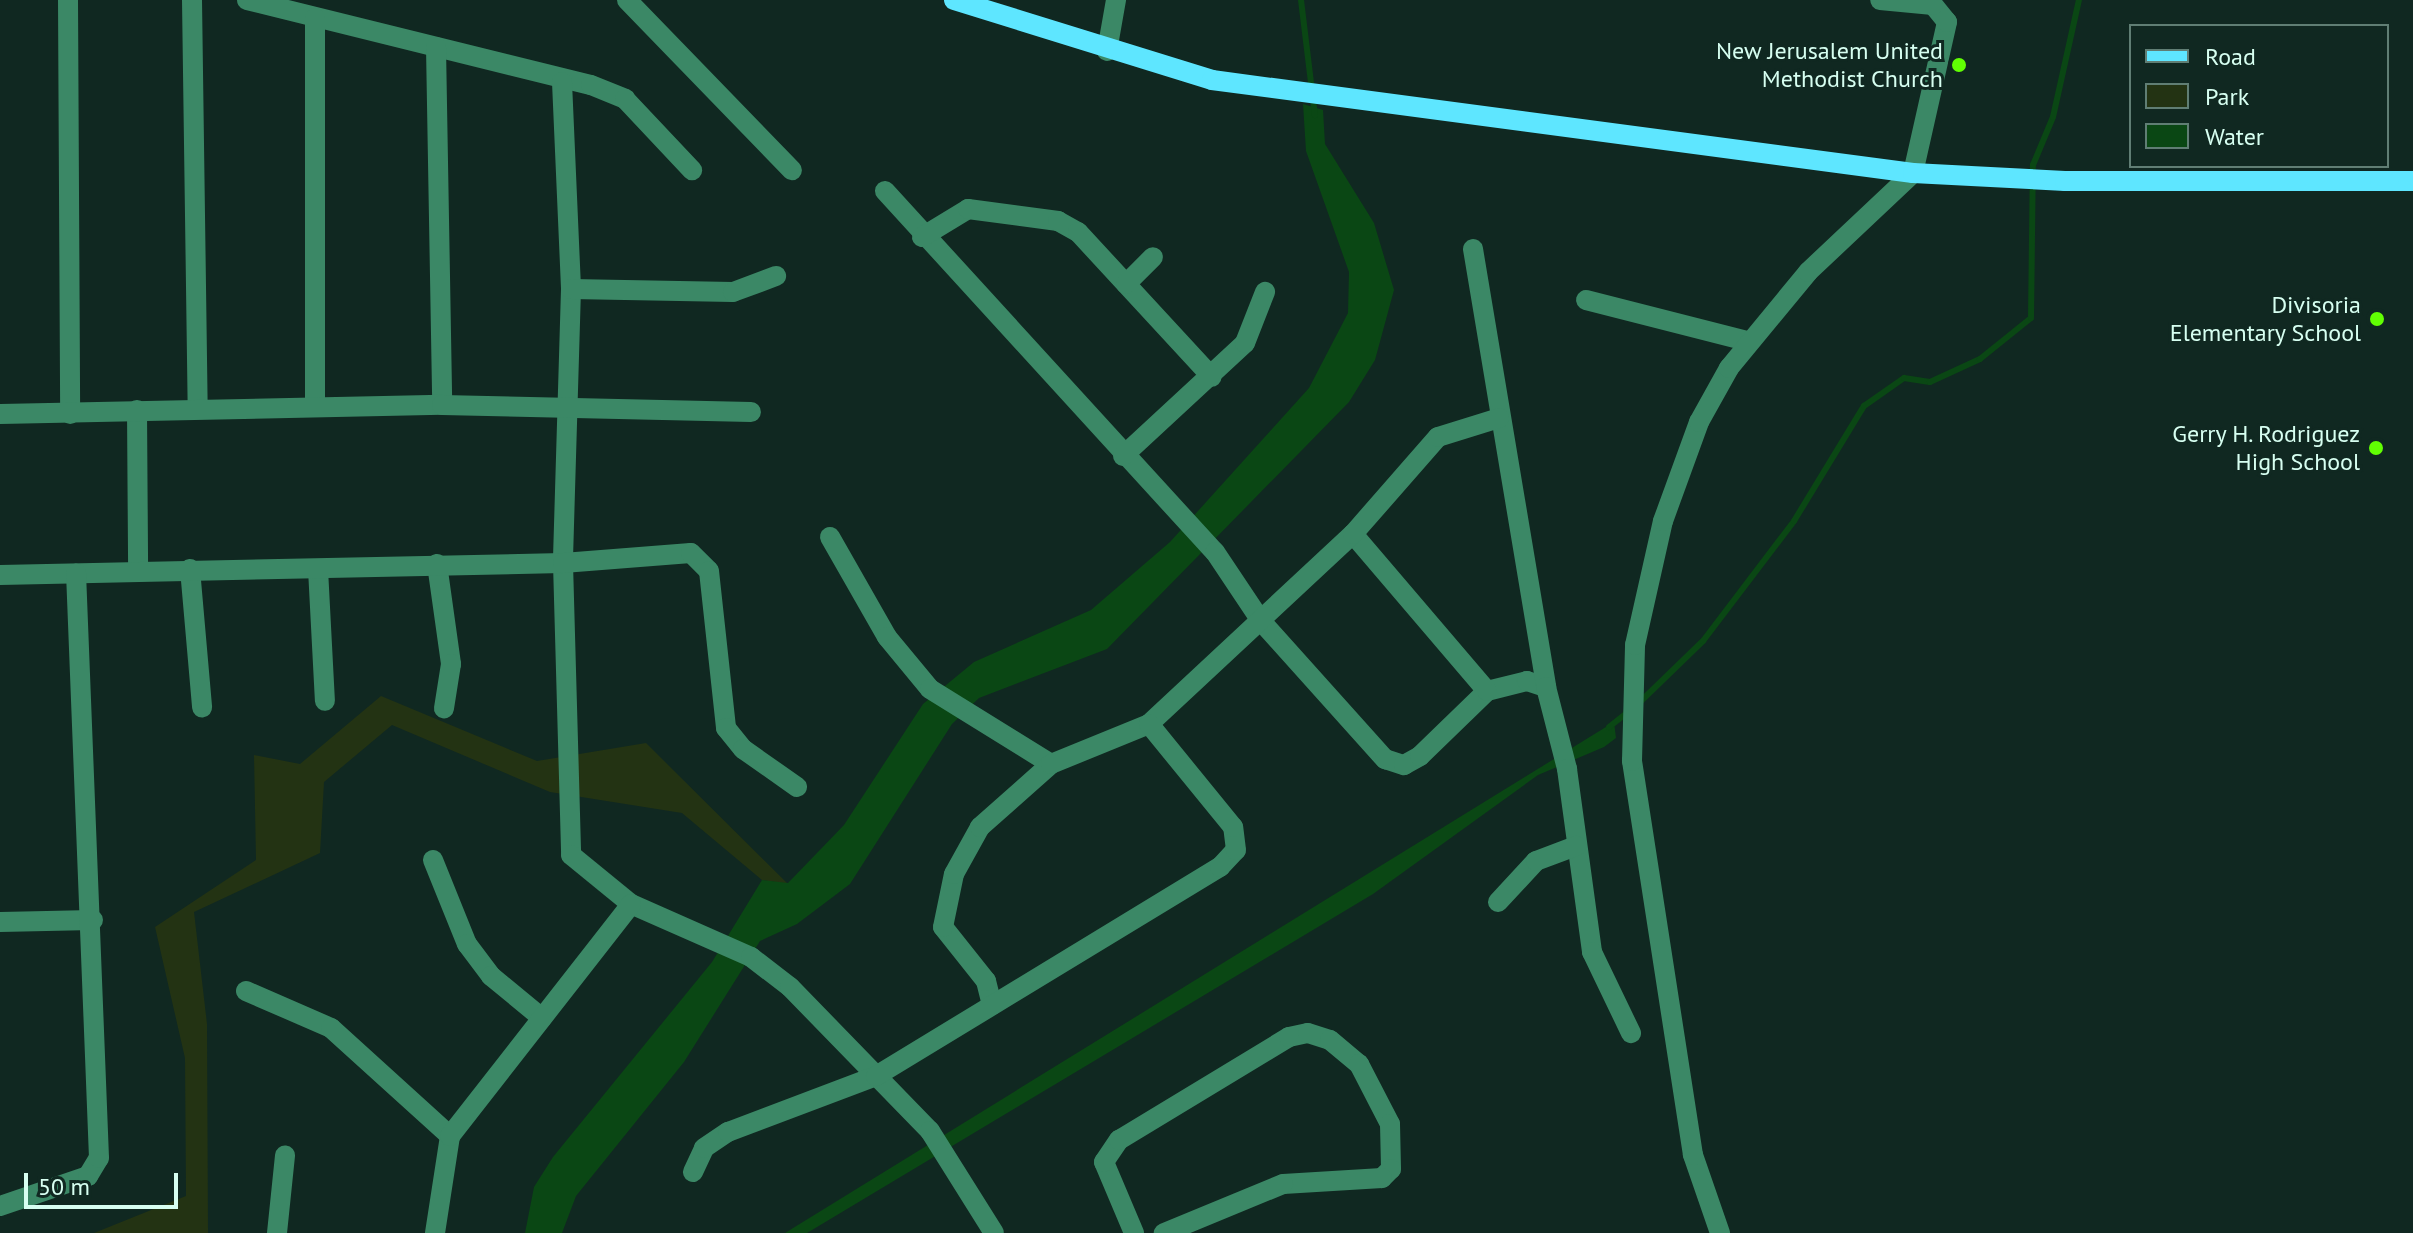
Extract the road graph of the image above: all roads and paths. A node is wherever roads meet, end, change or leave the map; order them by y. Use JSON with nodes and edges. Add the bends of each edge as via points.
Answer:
{"nodes":[{"id":1,"x":68,"y":0,"type":"edge"},
{"id":2,"x":192,"y":0,"type":"edge"},
{"id":3,"x":247,"y":0,"type":"edge"},
{"id":4,"x":627,"y":0,"type":"edge"},
{"id":5,"x":954,"y":0,"type":"edge"},
{"id":6,"x":1116,"y":0,"type":"edge"},
{"id":7,"x":1880,"y":0,"type":"edge"},
{"id":8,"x":315,"y":18,"type":"junction"},
{"id":9,"x":436,"y":47,"type":"junction"},
{"id":10,"x":1107,"y":51,"type":"junction"},
{"id":11,"x":562,"y":82,"type":"junction"},
{"id":12,"x":692,"y":170,"type":"dead end"},
{"id":13,"x":792,"y":170,"type":"dead end"},
{"id":14,"x":1913,"y":173,"type":"junction"},
{"id":15,"x":2413,"y":181,"type":"edge"},
{"id":16,"x":885,"y":191,"type":"dead end"},
{"id":17,"x":922,"y":237,"type":"junction"},
{"id":18,"x":1473,"y":249,"type":"dead end"},
{"id":19,"x":1153,"y":257,"type":"dead end"},
{"id":20,"x":776,"y":276,"type":"dead end"},
{"id":21,"x":1126,"y":284,"type":"junction"},
{"id":22,"x":571,"y":289,"type":"junction"},
{"id":23,"x":1265,"y":292,"type":"dead end"},
{"id":24,"x":1586,"y":300,"type":"dead end"},
{"id":25,"x":1747,"y":341,"type":"junction"},
{"id":26,"x":1212,"y":377,"type":"junction"},
{"id":27,"x":442,"y":405,"type":"junction"},
{"id":28,"x":567,"y":405,"type":"junction"},
{"id":29,"x":198,"y":407,"type":"junction"},
{"id":30,"x":315,"y":407,"type":"junction"},
{"id":31,"x":137,"y":410,"type":"junction"},
{"id":32,"x":751,"y":412,"type":"dead end"},
{"id":33,"x":0,"y":414,"type":"edge"},
{"id":34,"x":70,"y":414,"type":"junction"},
{"id":35,"x":1499,"y":418,"type":"junction"},
{"id":36,"x":1123,"y":456,"type":"junction"},
{"id":37,"x":1353,"y":534,"type":"junction"},
{"id":38,"x":830,"y":537,"type":"dead end"},
{"id":39,"x":563,"y":563,"type":"junction"},
{"id":40,"x":437,"y":564,"type":"junction"},
{"id":41,"x":190,"y":569,"type":"junction"},
{"id":42,"x":318,"y":569,"type":"junction"},
{"id":43,"x":138,"y":571,"type":"junction"},
{"id":44,"x":76,"y":573,"type":"junction"},
{"id":45,"x":0,"y":575,"type":"edge"},
{"id":46,"x":1261,"y":621,"type":"junction"},
{"id":47,"x":1546,"y":687,"type":"junction"},
{"id":48,"x":1487,"y":691,"type":"junction"},
{"id":49,"x":325,"y":701,"type":"dead end"},
{"id":50,"x":202,"y":707,"type":"dead end"},
{"id":51,"x":444,"y":708,"type":"dead end"},
{"id":52,"x":1149,"y":724,"type":"junction"},
{"id":53,"x":1051,"y":764,"type":"junction"},
{"id":54,"x":797,"y":787,"type":"dead end"},
{"id":55,"x":1576,"y":846,"type":"junction"},
{"id":56,"x":433,"y":860,"type":"dead end"},
{"id":57,"x":1498,"y":902,"type":"dead end"},
{"id":58,"x":631,"y":904,"type":"junction"},
{"id":59,"x":93,"y":920,"type":"junction"},
{"id":60,"x":0,"y":922,"type":"edge"},
{"id":61,"x":246,"y":991,"type":"dead end"},
{"id":62,"x":992,"y":1005,"type":"junction"},
{"id":63,"x":542,"y":1018,"type":"junction"},
{"id":64,"x":1631,"y":1033,"type":"dead end"},
{"id":65,"x":876,"y":1076,"type":"junction"},
{"id":66,"x":450,"y":1136,"type":"junction"},
{"id":67,"x":285,"y":1155,"type":"dead end"},
{"id":68,"x":693,"y":1172,"type":"dead end"},
{"id":69,"x":0,"y":1206,"type":"edge"},
{"id":70,"x":277,"y":1233,"type":"edge"},
{"id":71,"x":435,"y":1233,"type":"edge"},
{"id":72,"x":994,"y":1233,"type":"edge"},
{"id":73,"x":1134,"y":1233,"type":"edge"},
{"id":74,"x":1164,"y":1233,"type":"edge"},
{"id":75,"x":1720,"y":1233,"type":"edge"}],
"edges":[{"from":1,"to":34,"type":"street"},
{"from":2,"to":29,"type":"street"},
{"from":3,"to":8,"type":"street"},
{"from":4,"to":13,"type":"street"},
{"from":5,"to":10,"type":"main road"},
{"from":6,"to":10,"type":"street"},
{"from":7,"to":14,"type":"street","via":[[1933,5],[1947,22]]},
{"from":8,"to":9,"type":"street"},
{"from":8,"to":30,"type":"street"},
{"from":9,"to":11,"type":"street"},
{"from":9,"to":27,"type":"street"},
{"from":10,"to":14,"type":"main road","via":[[1278,91]]},
{"from":11,"to":12,"type":"street","via":[[625,99]]},
{"from":11,"to":22,"type":"street"},
{"from":14,"to":15,"type":"main road","via":[[2025,181]]},
{"from":14,"to":25,"type":"street"},
{"from":16,"to":17,"type":"street"},
{"from":17,"to":21,"type":"street","via":[[968,209],[1035,213],[1078,232]]},
{"from":17,"to":36,"type":"street"},
{"from":18,"to":35,"type":"street"},
{"from":19,"to":21,"type":"street"},
{"from":20,"to":22,"type":"street","via":[[733,292]]},
{"from":21,"to":26,"type":"street"},
{"from":22,"to":28,"type":"street"},
{"from":23,"to":26,"type":"street","via":[[1245,343]]},
{"from":24,"to":25,"type":"street"},
{"from":25,"to":75,"type":"street","via":[[1699,422],[1663,521],[1630,714],[1693,1155]]},
{"from":26,"to":36,"type":"street"},
{"from":27,"to":28,"type":"street"},
{"from":27,"to":30,"type":"street"},
{"from":28,"to":32,"type":"street"},
{"from":28,"to":39,"type":"street"},
{"from":29,"to":30,"type":"street"},
{"from":29,"to":31,"type":"street"},
{"from":31,"to":34,"type":"street"},
{"from":31,"to":43,"type":"street"},
{"from":33,"to":34,"type":"street"},
{"from":35,"to":37,"type":"street","via":[[1438,437]]},
{"from":35,"to":47,"type":"street"},
{"from":36,"to":46,"type":"street","via":[[1215,552]]},
{"from":37,"to":46,"type":"street"},
{"from":37,"to":48,"type":"street"},
{"from":38,"to":53,"type":"street","via":[[887,637],[930,689]]},
{"from":39,"to":40,"type":"street"},
{"from":39,"to":54,"type":"street","via":[[701,558],[709,571],[726,728],[743,749]]},
{"from":39,"to":58,"type":"street","via":[[571,855]]},
{"from":40,"to":42,"type":"street"},
{"from":40,"to":51,"type":"street","via":[[451,664]]},
{"from":41,"to":42,"type":"street"},
{"from":41,"to":43,"type":"street"},
{"from":41,"to":50,"type":"street"},
{"from":42,"to":49,"type":"street"},
{"from":43,"to":44,"type":"street"},
{"from":44,"to":45,"type":"street"},
{"from":44,"to":59,"type":"street"},
{"from":46,"to":48,"type":"street","via":[[1385,759],[1404,765]]},
{"from":46,"to":52,"type":"street"},
{"from":47,"to":48,"type":"street","via":[[1527,681]]},
{"from":47,"to":55,"type":"street","via":[[1567,769]]},
{"from":52,"to":53,"type":"street"},
{"from":52,"to":62,"type":"street","via":[[1233,827],[1236,850],[1220,867]]},
{"from":53,"to":62,"type":"street","via":[[980,827],[962,853],[943,911],[943,927],[986,981]]},
{"from":55,"to":57,"type":"street","via":[[1536,861]]},
{"from":55,"to":64,"type":"street","via":[[1596,969]]},
{"from":56,"to":63,"type":"street","via":[[467,944],[491,976]]},
{"from":58,"to":63,"type":"street"},
{"from":58,"to":65,"type":"street","via":[[751,957],[830,1024]]},
{"from":59,"to":60,"type":"street"},
{"from":59,"to":69,"type":"street","via":[[99,1158],[88,1176]]},
{"from":61,"to":66,"type":"street","via":[[331,1028]]},
{"from":62,"to":65,"type":"street"},
{"from":63,"to":66,"type":"street"},
{"from":65,"to":68,"type":"street","via":[[728,1132],[704,1148]]},
{"from":65,"to":72,"type":"street","via":[[951,1157]]},
{"from":66,"to":71,"type":"street"},
{"from":67,"to":70,"type":"street"},
{"from":73,"to":74,"type":"street","via":[[1104,1162],[1119,1140],[1289,1037],[1308,1033],[1330,1040],[1359,1064],[1390,1124],[1391,1169],[1382,1178],[1283,1184]]}]}
